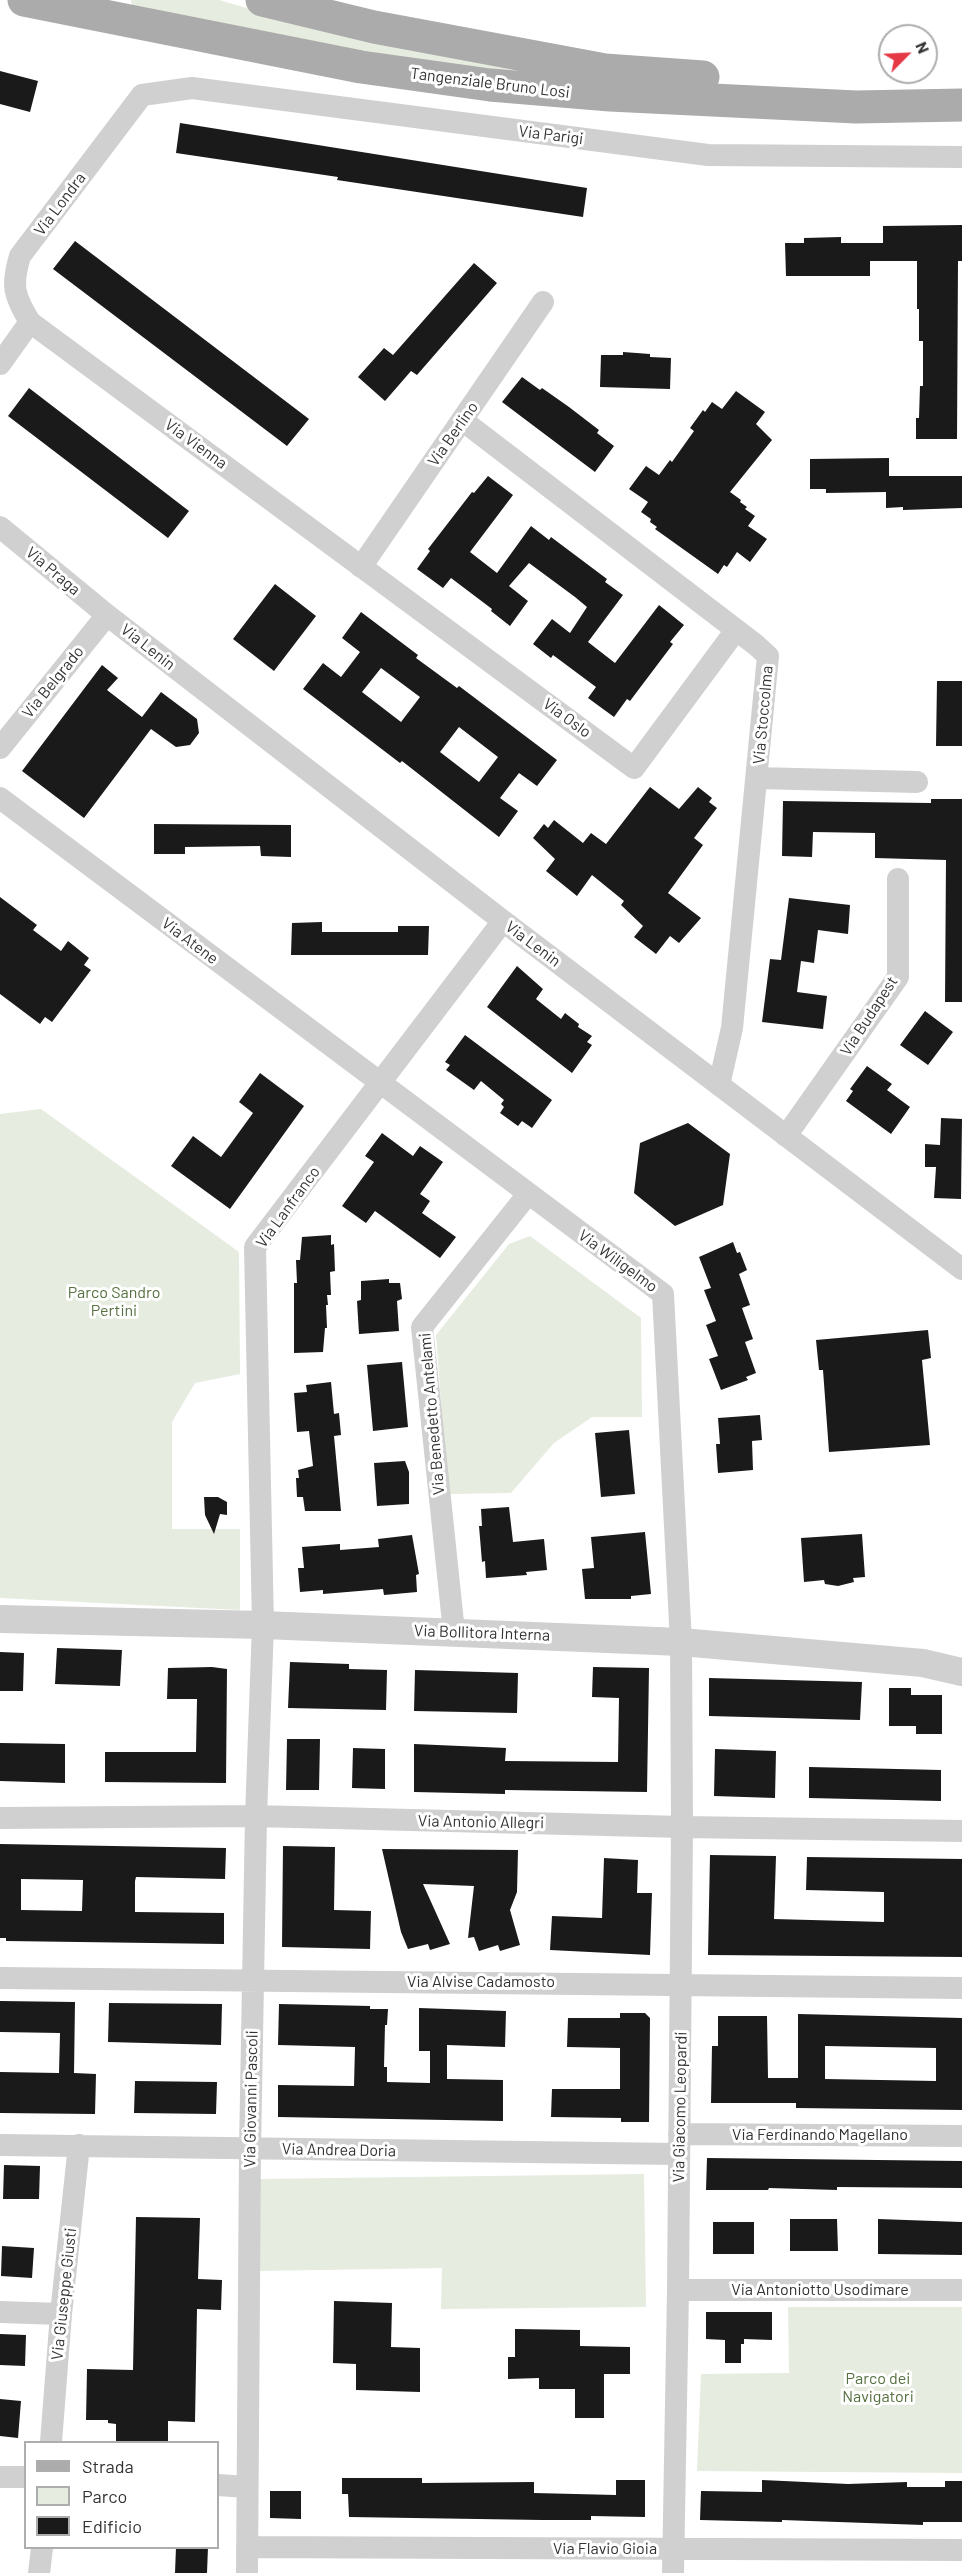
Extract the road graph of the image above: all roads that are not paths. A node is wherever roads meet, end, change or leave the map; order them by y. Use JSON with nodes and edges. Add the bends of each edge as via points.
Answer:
{"nodes":[{"id":1,"x":24,"y":0,"type":"edge"},
{"id":2,"x":262,"y":0,"type":"edge"},
{"id":3,"x":962,"y":86,"type":"edge"},
{"id":4,"x":142,"y":95,"type":"joint"},
{"id":5,"x":962,"y":105,"type":"edge"},
{"id":6,"x":962,"y":157,"type":"edge"},
{"id":7,"x":543,"y":302,"type":"dead end"},
{"id":8,"x":30,"y":322,"type":"junction"},
{"id":9,"x":0,"y":364,"type":"edge"},
{"id":10,"x":462,"y":420,"type":"junction"},
{"id":11,"x":0,"y":527,"type":"edge"},
{"id":12,"x":362,"y":567,"type":"junction"},
{"id":13,"x":106,"y":615,"type":"junction"},
{"id":14,"x":736,"y":630,"type":"junction"},
{"id":15,"x":0,"y":748,"type":"edge"},
{"id":16,"x":757,"y":778,"type":"junction"},
{"id":17,"x":917,"y":782,"type":"dead end"},
{"id":18,"x":0,"y":798,"type":"edge"},
{"id":19,"x":898,"y":879,"type":"dead end"},
{"id":20,"x":503,"y":921,"type":"junction"},
{"id":21,"x":380,"y":1084,"type":"junction"},
{"id":22,"x":719,"y":1085,"type":"junction"},
{"id":23,"x":786,"y":1136,"type":"junction"},
{"id":24,"x":528,"y":1194,"type":"junction"},
{"id":25,"x":962,"y":1269,"type":"edge"},
{"id":26,"x":0,"y":1619,"type":"edge"},
{"id":27,"x":263,"y":1625,"type":"junction"},
{"id":28,"x":454,"y":1632,"type":"junction"},
{"id":29,"x":681,"y":1642,"type":"junction"},
{"id":30,"x":962,"y":1672,"type":"edge"},
{"id":31,"x":256,"y":1816,"type":"junction"},
{"id":32,"x":0,"y":1818,"type":"edge"},
{"id":33,"x":682,"y":1827,"type":"junction"},
{"id":34,"x":962,"y":1831,"type":"edge"},
{"id":35,"x":0,"y":1978,"type":"edge"},
{"id":36,"x":254,"y":1981,"type":"junction"},
{"id":37,"x":682,"y":1984,"type":"junction"},
{"id":38,"x":962,"y":1988,"type":"edge"},
{"id":39,"x":962,"y":2136,"type":"edge"},
{"id":40,"x":679,"y":2144,"type":"junction"},
{"id":41,"x":0,"y":2145,"type":"edge"},
{"id":42,"x":79,"y":2145,"type":"junction"},
{"id":43,"x":250,"y":2149,"type":"junction"},
{"id":44,"x":678,"y":2290,"type":"junction"},
{"id":45,"x":962,"y":2290,"type":"edge"},
{"id":46,"x":0,"y":2312,"type":"edge"},
{"id":47,"x":61,"y":2314,"type":"junction"},
{"id":48,"x":51,"y":2441,"type":"edge"},
{"id":49,"x":0,"y":2477,"type":"edge"},
{"id":50,"x":24,"y":2477,"type":"edge"},
{"id":51,"x":219,"y":2485,"type":"edge"},
{"id":52,"x":247,"y":2487,"type":"junction"},
{"id":53,"x":247,"y":2547,"type":"junction"},
{"id":54,"x":42,"y":2549,"type":"edge"},
{"id":55,"x":673,"y":2550,"type":"junction"},
{"id":56,"x":962,"y":2550,"type":"edge"},
{"id":57,"x":39,"y":2573,"type":"edge"},
{"id":58,"x":246,"y":2573,"type":"edge"},
{"id":59,"x":673,"y":2573,"type":"edge"}],
"edges":[{"from":1,"to":5,"type":"main road","name":"Tangenziale Bruno Losi","via":[[361,67],[490,85],[856,107]]},
{"from":2,"to":3,"type":"main road","name":"Tangenziale Bruno Losi","via":[[374,27],[605,70],[850,88]]},
{"from":4,"to":6,"type":"street","name":"Via Parigi","via":[[192,88],[708,155]]},
{"from":4,"to":8,"type":"street","name":"Via Londra","via":[[20,256],[14,277],[16,299]]},
{"from":7,"to":10,"type":"street","name":"Via Berlino"},
{"from":8,"to":9,"type":"street"},
{"from":8,"to":12,"type":"street","name":"Via Vienna"},
{"from":10,"to":12,"type":"street","name":"Via Berlino"},
{"from":10,"to":14,"type":"street","name":"Via Stoccolma"},
{"from":11,"to":13,"type":"street","name":"Via Praga"},
{"from":12,"to":14,"type":"street","name":"Via Oslo","via":[[634,768]]},
{"from":13,"to":15,"type":"street","name":"Via Belgrado"},
{"from":13,"to":20,"type":"street","name":"Via Lenin"},
{"from":14,"to":16,"type":"street","name":"Via Stoccolma","via":[[768,656]]},
{"from":16,"to":17,"type":"street"},
{"from":16,"to":22,"type":"street","name":"Via Stoccolma","via":[[732,1028]]},
{"from":18,"to":21,"type":"street","name":"Via Atene"},
{"from":19,"to":23,"type":"street","name":"Via Budapest","via":[[898,977]]},
{"from":20,"to":21,"type":"street","name":"Via Lanfranco"},
{"from":20,"to":22,"type":"street","name":"Via Lenin"},
{"from":21,"to":24,"type":"street","name":"Via Wiligelmo"},
{"from":21,"to":27,"type":"street","name":"Via Lanfranco","via":[[255,1247]]},
{"from":22,"to":23,"type":"street","name":"Via Lenin"},
{"from":23,"to":25,"type":"street","name":"Via Lenin"},
{"from":24,"to":28,"type":"street","name":"Via Benedetto Antelami","via":[[422,1327]]},
{"from":24,"to":29,"type":"street","name":"Via Wiligelmo","via":[[663,1294]]},
{"from":26,"to":27,"type":"street","name":"Via Bollitora Interna"},
{"from":27,"to":28,"type":"street","name":"Via Bollitora Interna"},
{"from":27,"to":31,"type":"street","name":"Via Giovanni Pascoli"},
{"from":28,"to":29,"type":"street","name":"Via Bollitora Interna"},
{"from":29,"to":30,"type":"street","name":"Via Bollitora Interna","via":[[923,1663]]},
{"from":29,"to":33,"type":"street","name":"Via Giacomo Leopardi"},
{"from":31,"to":32,"type":"street","name":"Via Antonio Allegri"},
{"from":31,"to":33,"type":"street","name":"Via Antonio Allegri"},
{"from":31,"to":36,"type":"street","name":"Via Giovanni Pascoli"},
{"from":33,"to":34,"type":"street","name":"Via Antonio Allegri"},
{"from":33,"to":37,"type":"street","name":"Via Giacomo Leopardi"},
{"from":35,"to":36,"type":"street","name":"Via Alvise Cadamosto"},
{"from":36,"to":37,"type":"street","name":"Via Alvise Cadamosto"},
{"from":36,"to":43,"type":"street","name":"Via Giovanni Pascoli"},
{"from":37,"to":38,"type":"street","name":"Via Alvise Cadamosto"},
{"from":37,"to":40,"type":"street","name":"Via Giacomo Leopardi"},
{"from":39,"to":40,"type":"street","name":"Via Ferdinando Magellano"},
{"from":40,"to":43,"type":"street","name":"Via Andrea Doria"},
{"from":40,"to":44,"type":"street","name":"Via Giacomo Leopardi"},
{"from":41,"to":42,"type":"street","name":"Via Andrea Doria"},
{"from":42,"to":43,"type":"street","name":"Via Andrea Doria"},
{"from":42,"to":47,"type":"street","name":"Via Giuseppe Giusti"},
{"from":43,"to":52,"type":"street","name":"Via Giovanni Pascoli"},
{"from":44,"to":45,"type":"street","name":"Via Antoniotto Usodimare"},
{"from":44,"to":55,"type":"street","name":"Via Giacomo Leopardi"},
{"from":46,"to":47,"type":"street"},
{"from":47,"to":48,"type":"street","name":"Via Giuseppe Giusti"},
{"from":49,"to":50,"type":"street"},
{"from":51,"to":52,"type":"street"},
{"from":52,"to":53,"type":"street","name":"Via Giovanni Pascoli"},
{"from":53,"to":55,"type":"street","name":"Via Flavio Gioia"},
{"from":53,"to":58,"type":"street","name":"Via Giovanni Pascoli"},
{"from":54,"to":57,"type":"street"},
{"from":55,"to":56,"type":"street","name":"Via Flavio Gioia"},
{"from":55,"to":59,"type":"street","name":"Via Giacomo Leopardi"}]}
